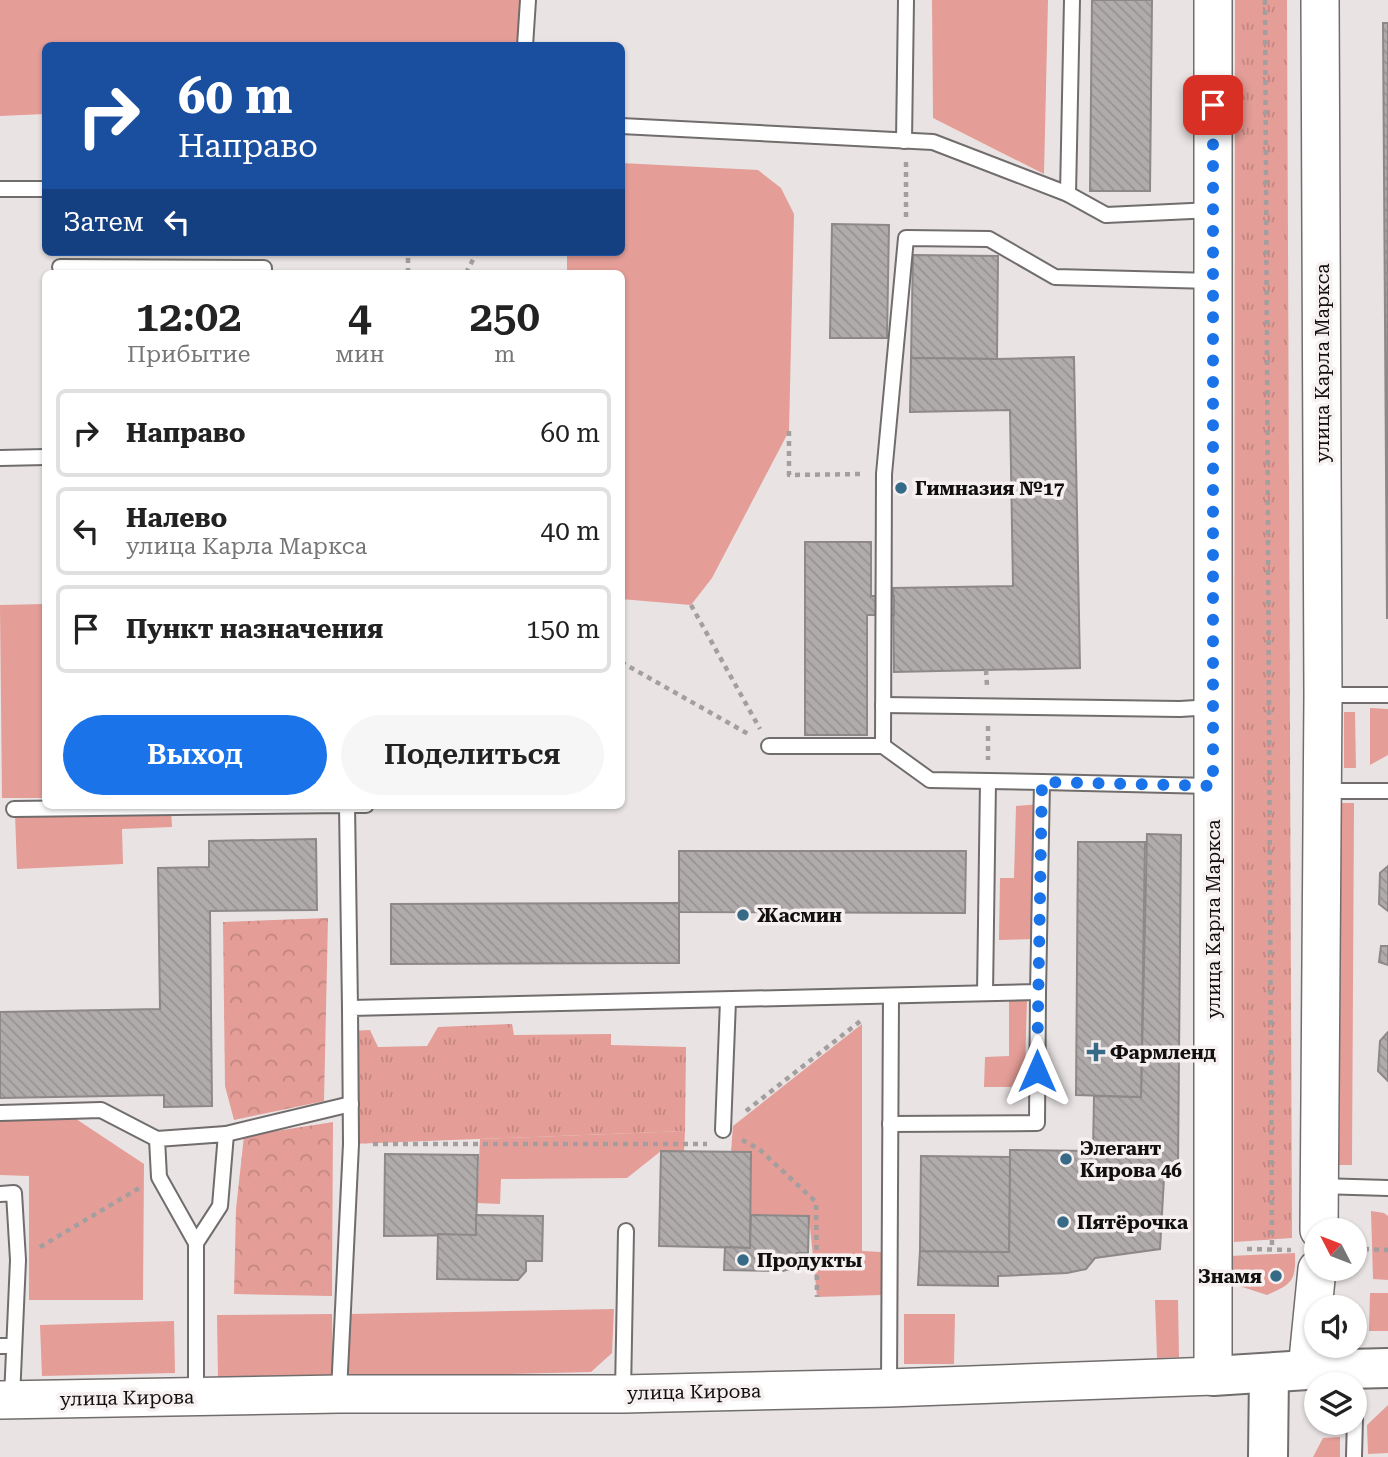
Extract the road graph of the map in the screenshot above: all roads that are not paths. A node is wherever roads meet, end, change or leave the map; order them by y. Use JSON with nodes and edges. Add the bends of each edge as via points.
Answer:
{"nodes":[{"id":1,"x":528,"y":0,"type":"edge"},
{"id":2,"x":906,"y":0,"type":"edge"},
{"id":3,"x":1072,"y":0,"type":"edge"},
{"id":4,"x":1213,"y":0,"type":"edge"},
{"id":5,"x":1320,"y":0,"type":"edge"},
{"id":6,"x":524,"y":42,"type":"edge"},
{"id":7,"x":625,"y":126,"type":"edge"},
{"id":8,"x":904,"y":141,"type":"junction"},
{"id":9,"x":0,"y":188,"type":"edge"},
{"id":10,"x":42,"y":189,"type":"edge"},
{"id":11,"x":1068,"y":194,"type":"junction"},
{"id":12,"x":1213,"y":211,"type":"junction"},
{"id":13,"x":60,"y":270,"type":"edge"},
{"id":14,"x":264,"y":270,"type":"edge"},
{"id":15,"x":1213,"y":281,"type":"junction"},
{"id":16,"x":42,"y":457,"type":"edge"},
{"id":17,"x":0,"y":458,"type":"edge"},
{"id":18,"x":1324,"y":695,"type":"junction"},
{"id":19,"x":1388,"y":695,"type":"edge"},
{"id":20,"x":883,"y":705,"type":"junction"},
{"id":21,"x":1213,"y":707,"type":"junction"},
{"id":22,"x":769,"y":746,"type":"road end"},
{"id":23,"x":883,"y":746,"type":"junction"},
{"id":24,"x":988,"y":781,"type":"junction"},
{"id":25,"x":1042,"y":782,"type":"junction"},
{"id":26,"x":1213,"y":786,"type":"junction"},
{"id":27,"x":1323,"y":791,"type":"junction"},
{"id":28,"x":1388,"y":791,"type":"edge"},
{"id":29,"x":14,"y":809,"type":"dead end"},
{"id":30,"x":42,"y":809,"type":"edge"},
{"id":31,"x":347,"y":809,"type":"edge"},
{"id":32,"x":1038,"y":992,"type":"junction"},
{"id":33,"x":985,"y":993,"type":"junction"},
{"id":34,"x":891,"y":996,"type":"junction"},
{"id":35,"x":728,"y":1000,"type":"junction"},
{"id":36,"x":350,"y":1008,"type":"junction"},
{"id":37,"x":351,"y":1104,"type":"junction"},
{"id":38,"x":0,"y":1113,"type":"edge"},
{"id":39,"x":890,"y":1124,"type":"junction"},
{"id":40,"x":723,"y":1130,"type":"road end"},
{"id":41,"x":226,"y":1133,"type":"junction"},
{"id":42,"x":157,"y":1139,"type":"junction"},
{"id":43,"x":1319,"y":1186,"type":"junction"},
{"id":44,"x":1388,"y":1188,"type":"edge"},
{"id":45,"x":0,"y":1194,"type":"edge"},
{"id":46,"x":1314,"y":1218,"type":"edge"},
{"id":47,"x":626,"y":1231,"type":"dead end"},
{"id":48,"x":195,"y":1243,"type":"junction"},
{"id":49,"x":1309,"y":1281,"type":"edge"},
{"id":50,"x":7,"y":1346,"type":"edge"},
{"id":51,"x":1388,"y":1368,"type":"edge"},
{"id":52,"x":1307,"y":1370,"type":"junction"},
{"id":53,"x":1269,"y":1373,"type":"junction"},
{"id":54,"x":1213,"y":1376,"type":"junction"},
{"id":55,"x":889,"y":1388,"type":"junction"},
{"id":56,"x":339,"y":1394,"type":"junction"},
{"id":57,"x":623,"y":1394,"type":"junction"},
{"id":58,"x":196,"y":1396,"type":"junction"},
{"id":59,"x":6,"y":1400,"type":"edge"},
{"id":60,"x":1355,"y":1435,"type":"edge"},
{"id":61,"x":1268,"y":1457,"type":"edge"},
{"id":62,"x":1354,"y":1457,"type":"edge"}],
"edges":[{"from":1,"to":6,"type":"lane"},
{"from":2,"to":8,"type":"lane"},
{"from":3,"to":11,"type":"lane"},
{"from":4,"to":12,"type":"street","name":"улица Карла Маркса"},
{"from":5,"to":18,"type":"street","name":"улица Карла Маркса"},
{"from":7,"to":8,"type":"lane"},
{"from":8,"to":11,"type":"lane","via":[[933,142]]},
{"from":9,"to":10,"type":"lane"},
{"from":11,"to":12,"type":"lane","via":[[1106,215]]},
{"from":12,"to":15,"type":"street","name":"улица Карла Маркса"},
{"from":13,"to":14,"type":"lane"},
{"from":15,"to":20,"type":"lane","via":[[1055,278],[989,239],[906,238],[884,474]]},
{"from":15,"to":21,"type":"street","name":"улица Карла Маркса"},
{"from":16,"to":17,"type":"lane"},
{"from":18,"to":19,"type":"lane"},
{"from":18,"to":27,"type":"street","name":"улица Карла Маркса"},
{"from":20,"to":21,"type":"lane"},
{"from":20,"to":23,"type":"lane"},
{"from":21,"to":26,"type":"street","name":"улица Карла Маркса"},
{"from":22,"to":23,"type":"lane"},
{"from":23,"to":24,"type":"lane","via":[[930,779]]},
{"from":24,"to":25,"type":"lane"},
{"from":24,"to":33,"type":"lane"},
{"from":25,"to":26,"type":"lane"},
{"from":25,"to":32,"type":"lane"},
{"from":26,"to":54,"type":"street","name":"улица Карла Маркса"},
{"from":27,"to":28,"type":"lane"},
{"from":27,"to":43,"type":"street","name":"улица Карла Маркса"},
{"from":29,"to":30,"type":"lane"},
{"from":31,"to":36,"type":"lane"},
{"from":32,"to":33,"type":"lane"},
{"from":32,"to":39,"type":"lane","via":[[1037,1123]]},
{"from":33,"to":34,"type":"lane"},
{"from":34,"to":35,"type":"lane"},
{"from":34,"to":39,"type":"lane"},
{"from":35,"to":36,"type":"lane"},
{"from":35,"to":40,"type":"lane"},
{"from":36,"to":37,"type":"lane"},
{"from":37,"to":41,"type":"lane"},
{"from":37,"to":56,"type":"lane"},
{"from":38,"to":42,"type":"lane","via":[[101,1110]]},
{"from":39,"to":55,"type":"lane"},
{"from":41,"to":42,"type":"lane"},
{"from":41,"to":48,"type":"lane","via":[[220,1206]]},
{"from":42,"to":48,"type":"lane","via":[[159,1177]]},
{"from":43,"to":44,"type":"lane"},
{"from":43,"to":46,"type":"street","name":"улица Карла Маркса"},
{"from":45,"to":50,"type":"lane","via":[[14,1193],[18,1260]]},
{"from":47,"to":57,"type":"lane"},
{"from":48,"to":58,"type":"lane"},
{"from":49,"to":52,"type":"street","name":"улица Карла Маркса"},
{"from":50,"to":59,"type":"lane"},
{"from":51,"to":52,"type":"main road","name":"улица Кирова"},
{"from":52,"to":53,"type":"main road","name":"улица Кирова"},
{"from":53,"to":54,"type":"main road","name":"улица Кирова"},
{"from":53,"to":61,"type":"main road"},
{"from":54,"to":55,"type":"street","name":"улица Кирова"},
{"from":55,"to":57,"type":"street","name":"улица Кирова"},
{"from":56,"to":57,"type":"street","name":"улица Кирова"},
{"from":56,"to":58,"type":"street","name":"улица Кирова"},
{"from":58,"to":59,"type":"street","name":"улица Кирова"},
{"from":60,"to":62,"type":"lane"}]}
